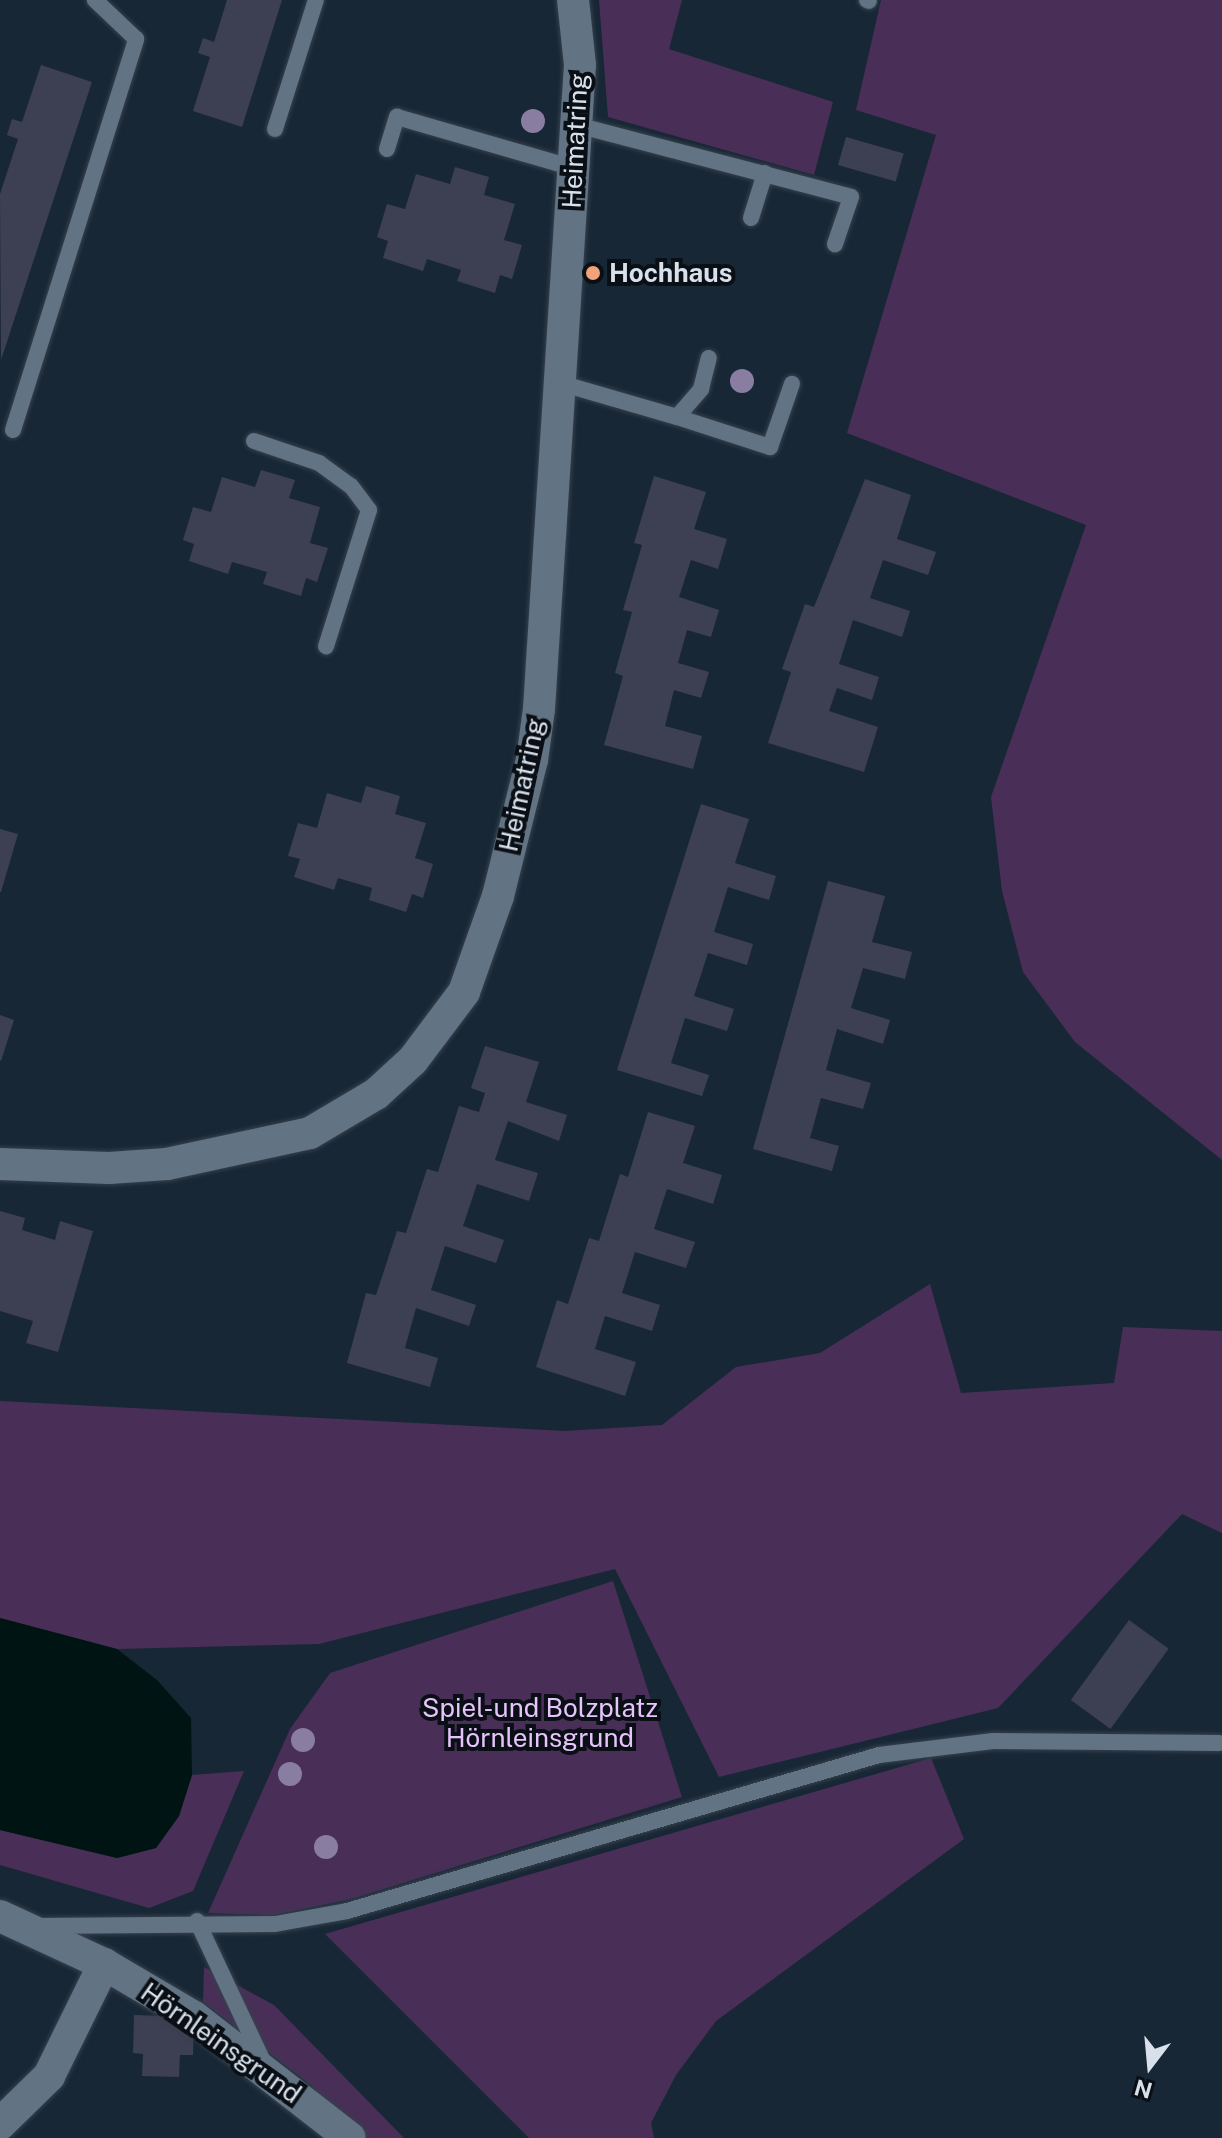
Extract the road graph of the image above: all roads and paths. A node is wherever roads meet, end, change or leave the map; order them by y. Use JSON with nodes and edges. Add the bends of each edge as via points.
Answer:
{"nodes":[{"id":1,"x":95,"y":0,"type":"edge"},
{"id":2,"x":316,"y":0,"type":"edge"},
{"id":3,"x":573,"y":0,"type":"edge"},
{"id":4,"x":577,"y":125,"type":"junction"},
{"id":5,"x":275,"y":129,"type":"dead end"},
{"id":6,"x":387,"y":149,"type":"dead end"},
{"id":7,"x":574,"y":168,"type":"junction"},
{"id":8,"x":765,"y":173,"type":"junction"},
{"id":9,"x":751,"y":218,"type":"dead end"},
{"id":10,"x":835,"y":244,"type":"dead end"},
{"id":11,"x":709,"y":358,"type":"dead end"},
{"id":12,"x":560,"y":383,"type":"junction"},
{"id":13,"x":792,"y":384,"type":"dead end"},
{"id":14,"x":677,"y":417,"type":"junction"},
{"id":15,"x":13,"y":430,"type":"dead end"},
{"id":16,"x":254,"y":441,"type":"dead end"},
{"id":17,"x":326,"y":646,"type":"dead end"},
{"id":18,"x":0,"y":1164,"type":"edge"},
{"id":19,"x":1219,"y":1743,"type":"dead end"},
{"id":20,"x":14,"y":1921,"type":"edge"},
{"id":21,"x":197,"y":1921,"type":"junction"},
{"id":22,"x":104,"y":1964,"type":"junction"},
{"id":23,"x":267,"y":2070,"type":"junction"},
{"id":24,"x":0,"y":2124,"type":"edge"},
{"id":25,"x":350,"y":2138,"type":"edge"}],
"edges":[{"from":1,"to":15,"type":"lane","via":[[136,39]]},
{"from":2,"to":5,"type":"lane"},
{"from":3,"to":4,"type":"street","name":"Heimatring","via":[[580,65]]},
{"from":4,"to":7,"type":"street","name":"Heimatring"},
{"from":4,"to":8,"type":"lane"},
{"from":6,"to":7,"type":"lane","via":[[397,117]]},
{"from":7,"to":12,"type":"street","name":"Heimatring"},
{"from":8,"to":9,"type":"lane"},
{"from":8,"to":10,"type":"lane","via":[[851,197]]},
{"from":11,"to":14,"type":"lane","via":[[701,389]]},
{"from":12,"to":14,"type":"lane"},
{"from":12,"to":18,"type":"street","name":"Heimatring","via":[[532,760],[498,896],[464,992],[413,1060],[376,1094],[310,1133],[167,1164]]},
{"from":13,"to":14,"type":"lane","via":[[770,447]]},
{"from":16,"to":17,"type":"lane","via":[[319,463],[351,486],[369,510]]},
{"from":19,"to":21,"type":"lane","via":[[993,1741],[879,1755],[347,1911],[275,1924]]},
{"from":20,"to":21,"type":"lane"},
{"from":20,"to":22,"type":"street","name":"Hörnleinsgrund"},
{"from":21,"to":23,"type":"lane"},
{"from":22,"to":23,"type":"street","name":"Hörnleinsgrund","via":[[194,2017]]},
{"from":22,"to":24,"type":"street","via":[[49,2076]]},
{"from":23,"to":25,"type":"street","name":"Hörnleinsgrund"}]}
